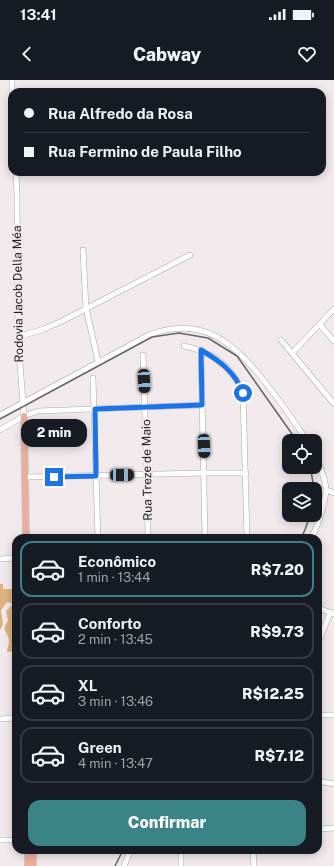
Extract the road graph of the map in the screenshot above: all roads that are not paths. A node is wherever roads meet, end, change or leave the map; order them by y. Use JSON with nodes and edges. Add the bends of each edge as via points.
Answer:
{"nodes":[{"id":1,"x":16,"y":176,"type":"edge"},
{"id":2,"x":83,"y":250,"type":"dead end"},
{"id":3,"x":190,"y":255,"type":"dead end"},
{"id":4,"x":86,"y":308,"type":"junction"},
{"id":5,"x":334,"y":309,"type":"edge"},
{"id":6,"x":320,"y":325,"type":"junction"},
{"id":7,"x":18,"y":337,"type":"junction"},
{"id":8,"x":281,"y":340,"type":"dead end"},
{"id":9,"x":334,"y":341,"type":"edge"},
{"id":10,"x":184,"y":346,"type":"dead end"},
{"id":11,"x":201,"y":350,"type":"junction"},
{"id":12,"x":292,"y":352,"type":"junction"},
{"id":13,"x":143,"y":355,"type":"dead end"},
{"id":14,"x":98,"y":361,"type":"junction"},
{"id":15,"x":94,"y":378,"type":"dead end"},
{"id":16,"x":24,"y":402,"type":"junction"},
{"id":17,"x":334,"y":404,"type":"edge"},
{"id":18,"x":202,"y":405,"type":"junction"},
{"id":19,"x":145,"y":407,"type":"junction"},
{"id":20,"x":95,"y":409,"type":"junction"},
{"id":21,"x":0,"y":415,"type":"edge"},
{"id":22,"x":24,"y":416,"type":"junction"},
{"id":23,"x":0,"y":430,"type":"edge"},
{"id":24,"x":303,"y":434,"type":"edge"},
{"id":25,"x":204,"y":473,"type":"junction"},
{"id":26,"x":246,"y":473,"type":"junction"},
{"id":27,"x":148,"y":474,"type":"junction"},
{"id":28,"x":322,"y":474,"type":"edge"},
{"id":29,"x":96,"y":476,"type":"junction"},
{"id":30,"x":26,"y":477,"type":"junction"},
{"id":31,"x":326,"y":490,"type":"junction"},
{"id":32,"x":334,"y":493,"type":"edge"},
{"id":33,"x":26,"y":534,"type":"edge"},
{"id":34,"x":98,"y":534,"type":"edge"},
{"id":35,"x":148,"y":534,"type":"edge"},
{"id":36,"x":205,"y":534,"type":"edge"},
{"id":37,"x":247,"y":534,"type":"edge"},
{"id":38,"x":313,"y":534,"type":"edge"},
{"id":39,"x":12,"y":558,"type":"edge"},
{"id":40,"x":0,"y":559,"type":"edge"},
{"id":41,"x":322,"y":609,"type":"edge"},
{"id":42,"x":332,"y":613,"type":"edge"},
{"id":43,"x":322,"y":634,"type":"edge"},
{"id":44,"x":322,"y":715,"type":"edge"},
{"id":45,"x":334,"y":715,"type":"edge"},
{"id":46,"x":12,"y":718,"type":"edge"},
{"id":47,"x":0,"y":719,"type":"edge"},
{"id":48,"x":322,"y":782,"type":"edge"},
{"id":49,"x":334,"y":784,"type":"edge"},
{"id":50,"x":334,"y":828,"type":"edge"},
{"id":51,"x":322,"y":829,"type":"edge"},
{"id":52,"x":0,"y":840,"type":"edge"},
{"id":53,"x":12,"y":840,"type":"edge"},
{"id":54,"x":28,"y":854,"type":"edge"},
{"id":55,"x":33,"y":854,"type":"edge"},
{"id":56,"x":129,"y":854,"type":"edge"},
{"id":57,"x":181,"y":854,"type":"edge"},
{"id":58,"x":253,"y":854,"type":"edge"},
{"id":59,"x":28,"y":866,"type":"edge"},
{"id":60,"x":33,"y":866,"type":"edge"},
{"id":61,"x":124,"y":866,"type":"edge"},
{"id":62,"x":181,"y":866,"type":"edge"},
{"id":63,"x":254,"y":866,"type":"edge"}],
"edges":[{"from":1,"to":7,"type":"street","name":"Rodovia Jacob Della Méa"},
{"from":2,"to":4,"type":"street"},
{"from":3,"to":4,"type":"street"},
{"from":4,"to":7,"type":"street","via":[[44,329]]},
{"from":4,"to":14,"type":"street"},
{"from":5,"to":6,"type":"street"},
{"from":6,"to":9,"type":"street"},
{"from":6,"to":12,"type":"street"},
{"from":7,"to":16,"type":"street","name":"Rodovia Jacob Della Méa"},
{"from":8,"to":12,"type":"street"},
{"from":10,"to":11,"type":"street"},
{"from":11,"to":18,"type":"street"},
{"from":11,"to":26,"type":"street","via":[[228,368],[243,393]]},
{"from":12,"to":17,"type":"street"},
{"from":13,"to":19,"type":"street","name":"Rua Treze de Maio"},
{"from":14,"to":16,"type":"street"},
{"from":14,"to":24,"type":"street","via":[[160,331],[191,329],[212,335],[223,340],[250,363]]},
{"from":15,"to":20,"type":"street"},
{"from":16,"to":21,"type":"street"},
{"from":16,"to":22,"type":"street","name":"Rodovia Jacob Della Méa"},
{"from":18,"to":19,"type":"street"},
{"from":18,"to":25,"type":"street"},
{"from":19,"to":20,"type":"street"},
{"from":19,"to":27,"type":"street","name":"Rua Treze de Maio"},
{"from":20,"to":22,"type":"street","via":[[38,412]]},
{"from":20,"to":29,"type":"street"},
{"from":22,"to":23,"type":"street"},
{"from":22,"to":30,"type":"main road"},
{"from":25,"to":26,"type":"street"},
{"from":25,"to":27,"type":"street"},
{"from":25,"to":36,"type":"street"},
{"from":26,"to":37,"type":"street"},
{"from":27,"to":29,"type":"street"},
{"from":27,"to":35,"type":"street","name":"Rua Treze de Maio"},
{"from":28,"to":31,"type":"street"},
{"from":29,"to":30,"type":"street"},
{"from":29,"to":34,"type":"street"},
{"from":30,"to":33,"type":"main road"},
{"from":31,"to":32,"type":"street"},
{"from":31,"to":38,"type":"street"},
{"from":39,"to":40,"type":"street"},
{"from":41,"to":42,"type":"street"},
{"from":42,"to":43,"type":"street"},
{"from":44,"to":45,"type":"street"},
{"from":46,"to":47,"type":"street"},
{"from":48,"to":49,"type":"street"},
{"from":50,"to":51,"type":"street"},
{"from":52,"to":53,"type":"street"},
{"from":54,"to":59,"type":"main road"},
{"from":55,"to":60,"type":"main road"},
{"from":56,"to":61,"type":"street"},
{"from":57,"to":62,"type":"street"},
{"from":58,"to":63,"type":"street"}]}
